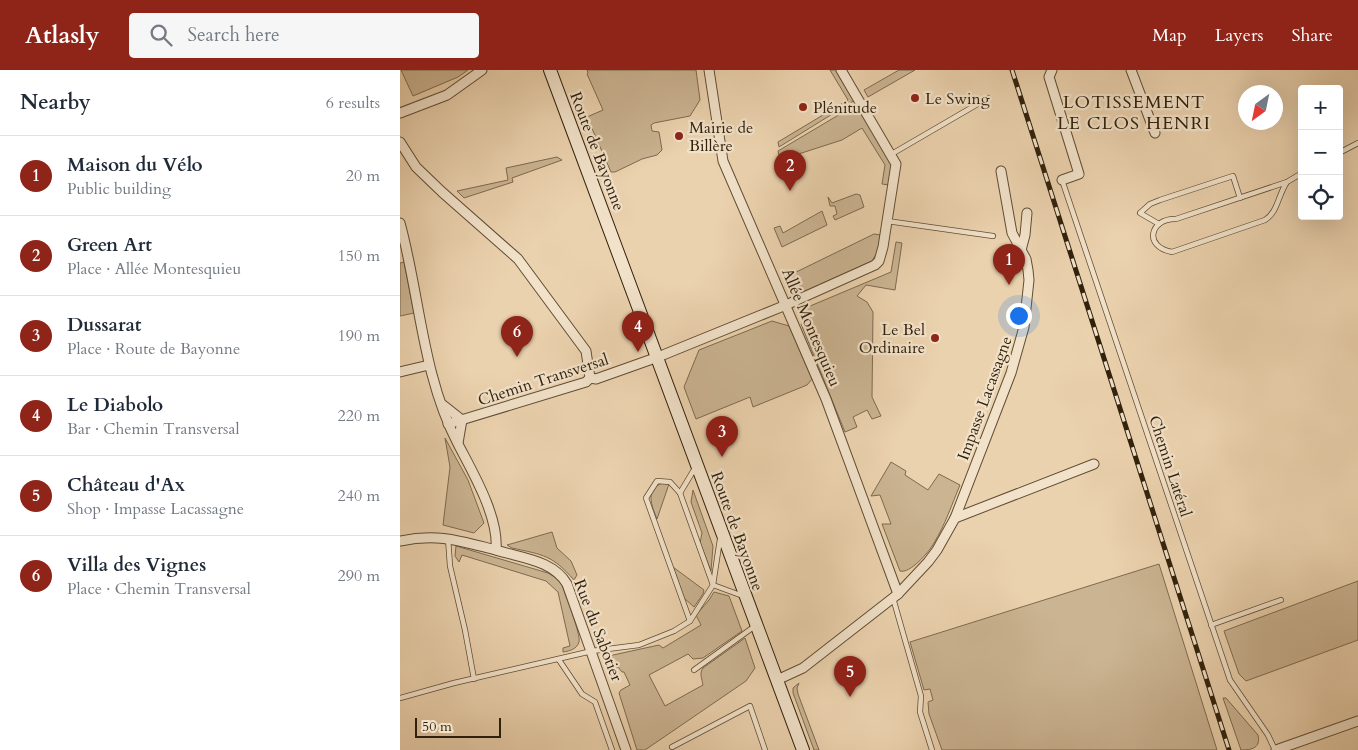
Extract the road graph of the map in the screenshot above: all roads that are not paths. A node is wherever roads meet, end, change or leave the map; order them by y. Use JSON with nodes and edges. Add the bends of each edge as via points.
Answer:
{"nodes":[{"id":1,"x":484,"y":70,"type":"edge"},
{"id":2,"x":550,"y":70,"type":"edge"},
{"id":3,"x":709,"y":70,"type":"edge"},
{"id":4,"x":841,"y":70,"type":"edge"},
{"id":5,"x":1052,"y":70,"type":"edge"},
{"id":6,"x":1131,"y":70,"type":"edge"},
{"id":7,"x":988,"y":98,"type":"dead end"},
{"id":8,"x":400,"y":113,"type":"edge"},
{"id":9,"x":1155,"y":133,"type":"dead end"},
{"id":10,"x":1358,"y":143,"type":"edge"},
{"id":11,"x":400,"y":144,"type":"edge"},
{"id":12,"x":1343,"y":151,"type":"edge"},
{"id":13,"x":890,"y":155,"type":"junction"},
{"id":14,"x":1001,"y":171,"type":"dead end"},
{"id":15,"x":1298,"y":175,"type":"edge"},
{"id":16,"x":1062,"y":180,"type":"joint"},
{"id":17,"x":1286,"y":182,"type":"junction"},
{"id":18,"x":1240,"y":198,"type":"junction"},
{"id":19,"x":1027,"y":213,"type":"dead end"},
{"id":20,"x":887,"y":221,"type":"junction"},
{"id":21,"x":400,"y":223,"type":"edge"},
{"id":22,"x":1159,"y":224,"type":"junction"},
{"id":23,"x":993,"y":236,"type":"dead end"},
{"id":24,"x":1021,"y":250,"type":"junction"},
{"id":25,"x":786,"y":304,"type":"junction"},
{"id":26,"x":658,"y":357,"type":"junction"},
{"id":27,"x":429,"y":364,"type":"junction"},
{"id":28,"x":400,"y":372,"type":"edge"},
{"id":29,"x":590,"y":378,"type":"junction"},
{"id":30,"x":442,"y":404,"type":"junction"},
{"id":31,"x":462,"y":420,"type":"junction"},
{"id":32,"x":448,"y":424,"type":"junction"},
{"id":33,"x":458,"y":444,"type":"junction"},
{"id":34,"x":1094,"y":464,"type":"dead end"},
{"id":35,"x":697,"y":465,"type":"junction"},
{"id":36,"x":680,"y":493,"type":"junction"},
{"id":37,"x":955,"y":518,"type":"junction"},
{"id":38,"x":721,"y":530,"type":"junction"},
{"id":39,"x":448,"y":538,"type":"junction"},
{"id":40,"x":400,"y":541,"type":"edge"},
{"id":41,"x":496,"y":550,"type":"junction"},
{"id":42,"x":713,"y":585,"type":"junction"},
{"id":43,"x":745,"y":596,"type":"junction"},
{"id":44,"x":895,"y":596,"type":"junction"},
{"id":45,"x":1281,"y":600,"type":"dead end"},
{"id":46,"x":690,"y":621,"type":"junction"},
{"id":47,"x":1211,"y":625,"type":"junction"},
{"id":48,"x":756,"y":626,"type":"junction"},
{"id":49,"x":592,"y":651,"type":"junction"},
{"id":50,"x":559,"y":660,"type":"junction"},
{"id":51,"x":694,"y":670,"type":"dead end"},
{"id":52,"x":474,"y":678,"type":"junction"},
{"id":53,"x":777,"y":680,"type":"junction"},
{"id":54,"x":400,"y":698,"type":"edge"},
{"id":55,"x":1358,"y":721,"type":"edge"},
{"id":56,"x":672,"y":747,"type":"dead end"},
{"id":57,"x":612,"y":750,"type":"edge"},
{"id":58,"x":626,"y":750,"type":"edge"},
{"id":59,"x":766,"y":750,"type":"edge"},
{"id":60,"x":803,"y":750,"type":"edge"},
{"id":61,"x":932,"y":750,"type":"edge"},
{"id":62,"x":1276,"y":750,"type":"edge"}],
"edges":[{"from":1,"to":8,"type":"street","via":[[448,95]]},
{"from":2,"to":26,"type":"main road","name":"Route de Bayonne"},
{"from":3,"to":25,"type":"street","name":"Allée Montesquieu","via":[[723,161]]},
{"from":4,"to":13,"type":"street"},
{"from":5,"to":16,"type":"street","via":[[1048,77],[1079,174]]},
{"from":6,"to":9,"type":"street"},
{"from":7,"to":13,"type":"lane"},
{"from":10,"to":12,"type":"lane"},
{"from":11,"to":29,"type":"street","via":[[416,167],[518,259],[586,351]]},
{"from":13,"to":20,"type":"street","via":[[896,164]]},
{"from":14,"to":24,"type":"street","name":"Impasse Lacassagne","via":[[1012,233]]},
{"from":15,"to":17,"type":"lane"},
{"from":16,"to":47,"type":"lane","name":"Chemin Latéral"},
{"from":17,"to":18,"type":"lane"},
{"from":17,"to":22,"type":"lane","via":[[1274,211],[1265,220],[1172,252],[1157,247],[1154,233]]},
{"from":18,"to":22,"type":"lane","via":[[1176,219],[1163,220]]},
{"from":18,"to":22,"type":"lane","via":[[1233,176],[1160,200],[1140,213]]},
{"from":19,"to":24,"type":"street","via":[[1026,235]]},
{"from":20,"to":23,"type":"lane"},
{"from":20,"to":25,"type":"street","name":"Chemin Transversal","via":[[876,265]]},
{"from":21,"to":27,"type":"street"},
{"from":24,"to":37,"type":"street","name":"Impasse Lacassagne","via":[[1026,259],[1029,280],[1021,340]]},
{"from":25,"to":26,"type":"street","name":"Chemin Transversal"},
{"from":25,"to":44,"type":"street","name":"Allée Montesquieu","via":[[826,399]]},
{"from":26,"to":29,"type":"street","name":"Chemin Transversal","via":[[596,379]]},
{"from":26,"to":35,"type":"main road","name":"Route de Bayonne"},
{"from":27,"to":28,"type":"street"},
{"from":27,"to":30,"type":"street"},
{"from":29,"to":31,"type":"street","name":"Chemin Transversal","via":[[586,382]]},
{"from":30,"to":31,"type":"street"},
{"from":30,"to":32,"type":"street"},
{"from":31,"to":32,"type":"street","name":"Chemin Transversal"},
{"from":31,"to":33,"type":"street"},
{"from":32,"to":33,"type":"street"},
{"from":33,"to":41,"type":"street","via":[[488,506],[497,540]]},
{"from":34,"to":37,"type":"street"},
{"from":35,"to":36,"type":"lane"},
{"from":35,"to":38,"type":"main road","name":"Route de Bayonne"},
{"from":36,"to":42,"type":"lane"},
{"from":36,"to":46,"type":"lane","via":[[670,482],[657,481],[646,498]]},
{"from":37,"to":44,"type":"street","name":"Impasse Lacassagne","via":[[928,562]]},
{"from":38,"to":42,"type":"lane"},
{"from":38,"to":43,"type":"main road","name":"Route de Bayonne"},
{"from":39,"to":40,"type":"street","name":"Rue du Sabotier","via":[[418,537]]},
{"from":39,"to":41,"type":"street","name":"Rue du Sabotier"},
{"from":39,"to":52,"type":"lane","via":[[450,566]]},
{"from":41,"to":49,"type":"street","name":"Rue du Sabotier","via":[[546,565],[563,576]]},
{"from":42,"to":43,"type":"lane"},
{"from":42,"to":46,"type":"lane"},
{"from":43,"to":48,"type":"main road","name":"Route de Bayonne"},
{"from":44,"to":53,"type":"street","name":"Impasse Lacassagne","via":[[803,668]]},
{"from":44,"to":61,"type":"lane","via":[[921,696],[920,712]]},
{"from":45,"to":47,"type":"lane"},
{"from":46,"to":49,"type":"lane","via":[[674,632],[639,644]]},
{"from":47,"to":62,"type":"lane","name":"Chemin Latéral","via":[[1230,680]]},
{"from":48,"to":51,"type":"lane"},
{"from":48,"to":53,"type":"main road","name":"Route de Bayonne"},
{"from":49,"to":50,"type":"lane"},
{"from":49,"to":58,"type":"street","name":"Rue du Sabotier"},
{"from":50,"to":52,"type":"lane"},
{"from":50,"to":57,"type":"lane","via":[[582,694],[595,702]]},
{"from":52,"to":54,"type":"lane"},
{"from":53,"to":60,"type":"main road","name":"Route de Bayonne"},
{"from":55,"to":62,"type":"street"},
{"from":56,"to":59,"type":"lane","via":[[750,706]]}]}
